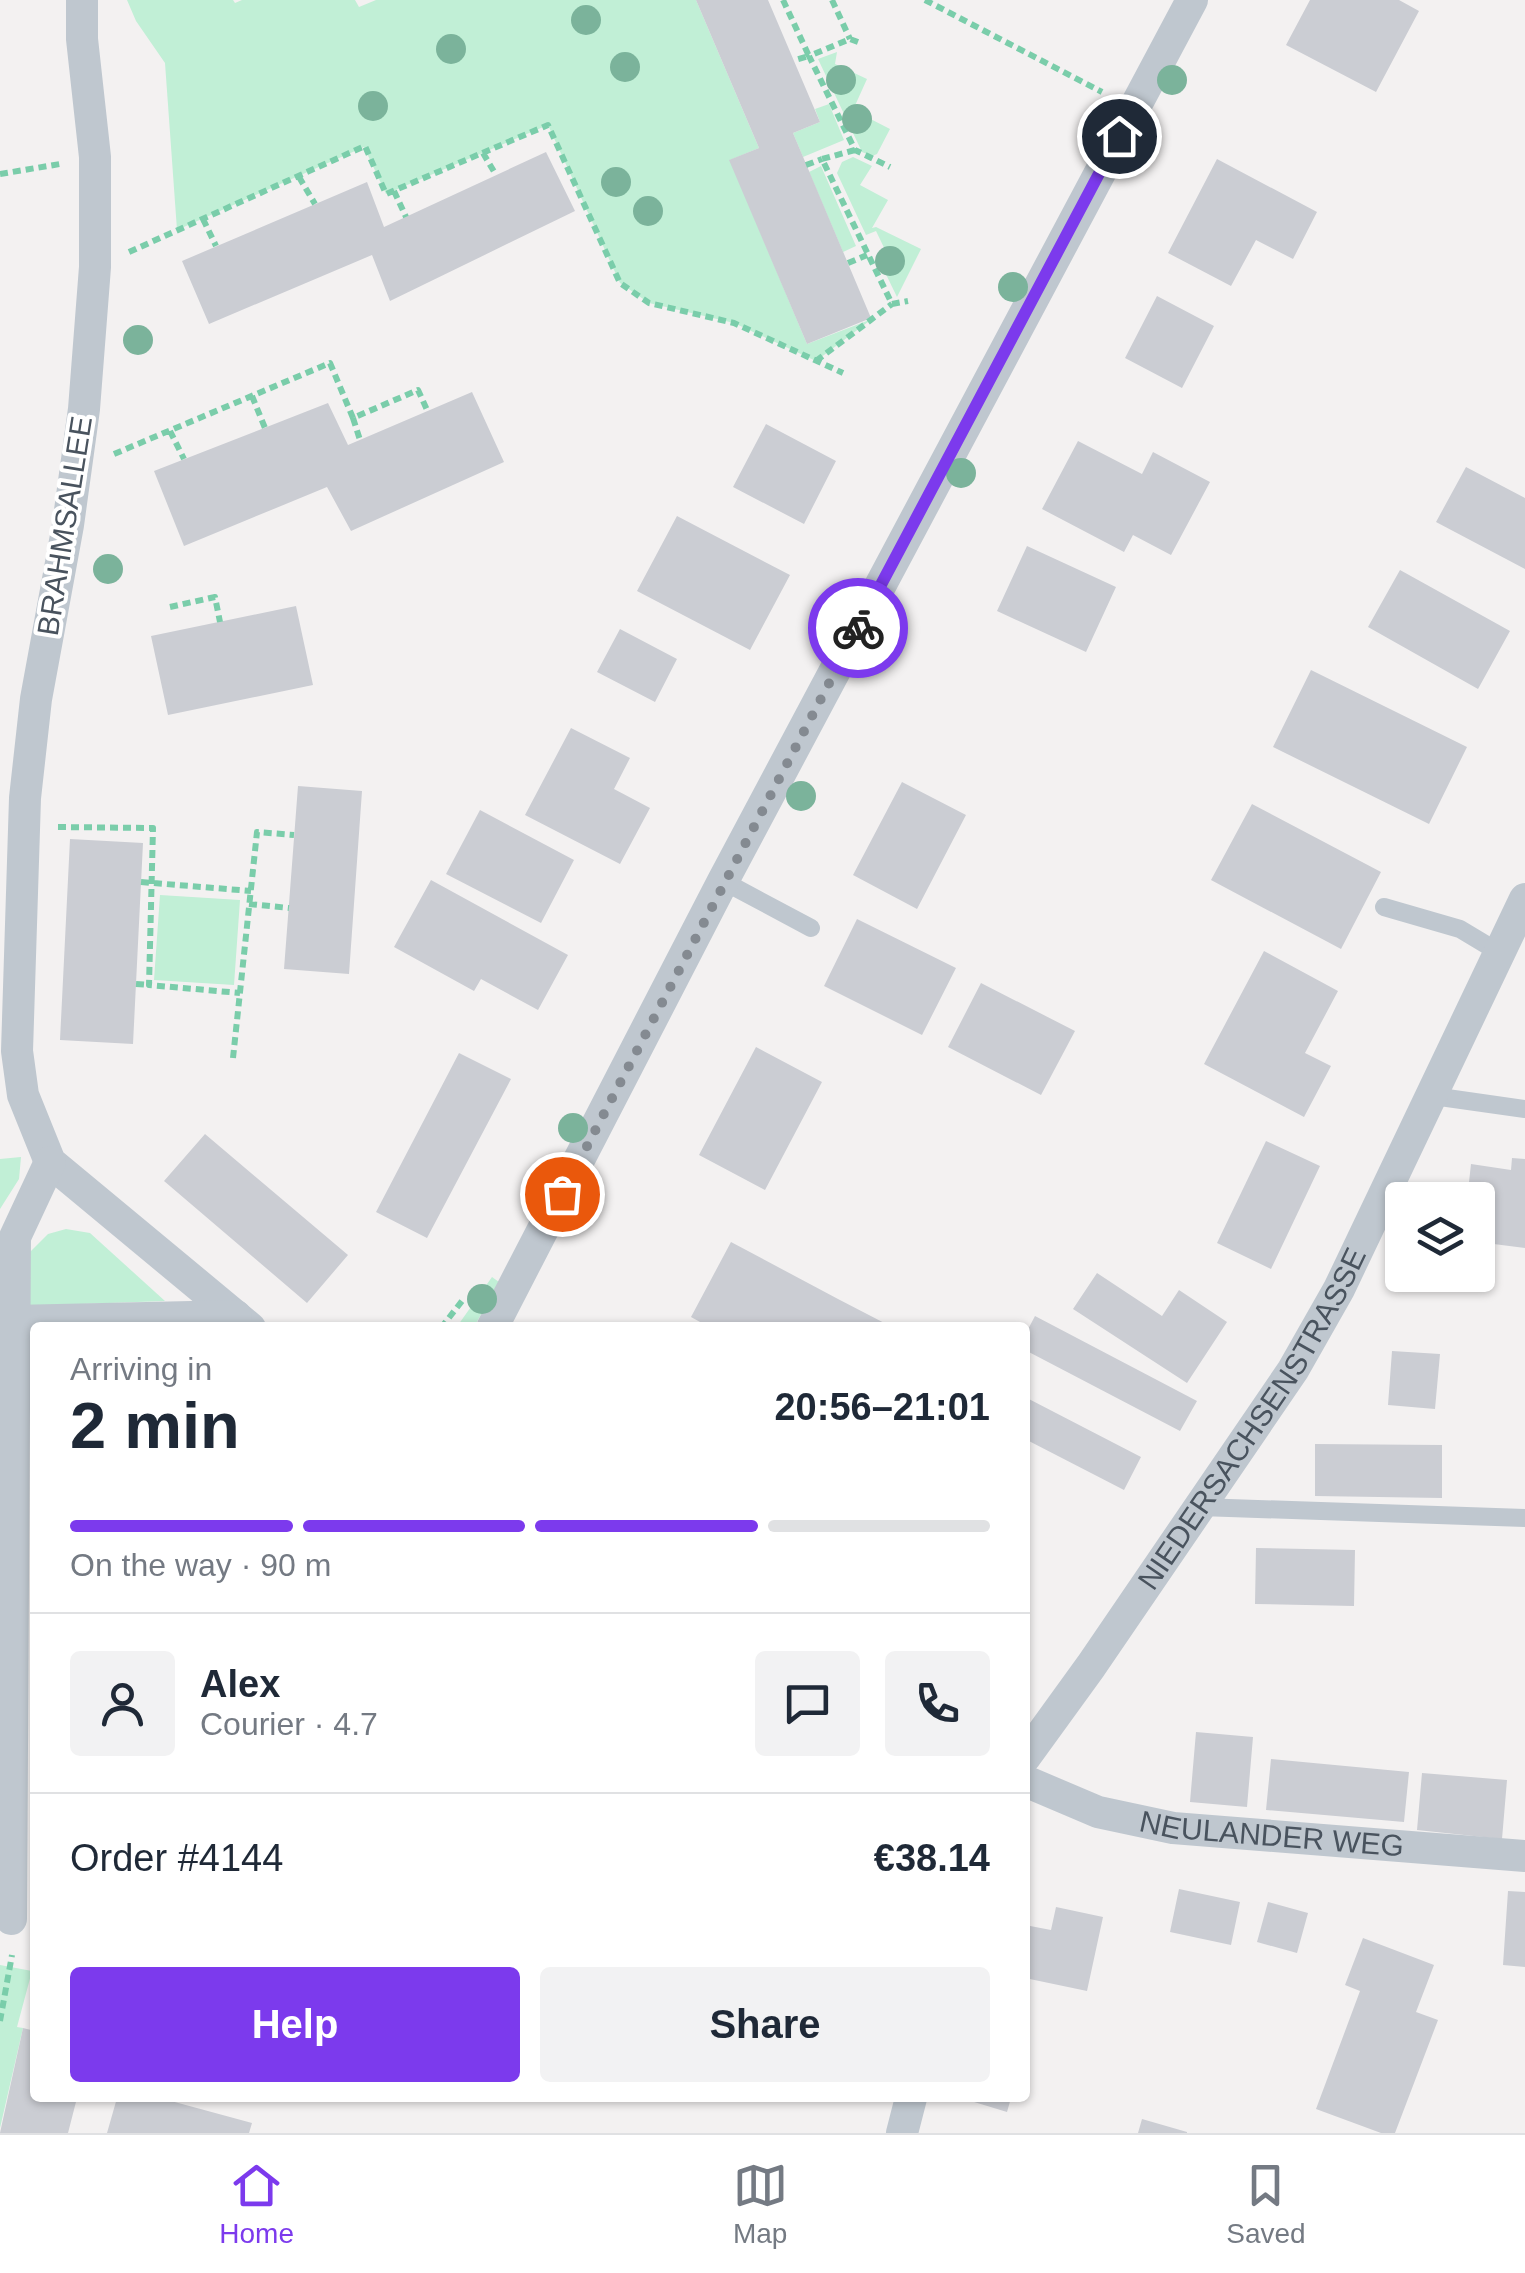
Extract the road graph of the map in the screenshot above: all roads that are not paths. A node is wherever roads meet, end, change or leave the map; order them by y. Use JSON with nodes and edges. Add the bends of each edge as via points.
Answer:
{"nodes":[{"id":1,"x":82,"y":0,"type":"edge"},
{"id":2,"x":1192,"y":0,"type":"edge"},
{"id":3,"x":723,"y":881,"type":"junction"},
{"id":4,"x":1525,"y":899,"type":"edge"},
{"id":5,"x":1384,"y":907,"type":"dead end"},
{"id":6,"x":811,"y":928,"type":"dead end"},
{"id":7,"x":1500,"y":953,"type":"junction"},
{"id":8,"x":8,"y":1051,"type":"edge"},
{"id":9,"x":1433,"y":1096,"type":"junction"},
{"id":10,"x":1525,"y":1109,"type":"edge"},
{"id":11,"x":50,"y":1162,"type":"junction"},
{"id":12,"x":13,"y":1321,"type":"junction"},
{"id":13,"x":243,"y":1322,"type":"edge"},
{"id":14,"x":495,"y":1322,"type":"edge"},
{"id":15,"x":1200,"y":1507,"type":"junction"},
{"id":16,"x":1525,"y":1518,"type":"edge"},
{"id":17,"x":6,"y":1550,"type":"edge"},
{"id":18,"x":1030,"y":1750,"type":"edge"},
{"id":19,"x":1030,"y":1783,"type":"edge"},
{"id":20,"x":1525,"y":1856,"type":"edge"},
{"id":21,"x":11,"y":1919,"type":"dead end"},
{"id":22,"x":910,"y":2102,"type":"edge"},
{"id":23,"x":902,"y":2133,"type":"edge"}],
"edges":[{"from":1,"to":8,"type":"street","name":"BRAHMSALLEE","via":[[96,158],[96,267],[76,470],[36,699]]},
{"from":2,"to":3,"type":"street"},
{"from":3,"to":6,"type":"lane"},
{"from":3,"to":14,"type":"street"},
{"from":4,"to":7,"type":"street","name":"NIEDERSACHSENSTRASSE"},
{"from":5,"to":7,"type":"lane","via":[[1460,929]]},
{"from":7,"to":9,"type":"street","name":"NIEDERSACHSENSTRASSE"},
{"from":8,"to":11,"type":"street","name":"BRAHMSALLEE"},
{"from":9,"to":10,"type":"lane"},
{"from":9,"to":15,"type":"street","name":"NIEDERSACHSENSTRASSE","via":[[1339,1289]]},
{"from":11,"to":12,"type":"street","via":[[15,1237]]},
{"from":11,"to":13,"type":"street"},
{"from":12,"to":13,"type":"street"},
{"from":12,"to":17,"type":"street"},
{"from":15,"to":16,"type":"lane"},
{"from":15,"to":18,"type":"street","name":"NIEDERSACHSENSTRASSE"},
{"from":17,"to":21,"type":"street"},
{"from":19,"to":20,"type":"street","name":"NEULANDER WEG","via":[[1098,1812],[1173,1828]]},
{"from":22,"to":23,"type":"street"}]}
